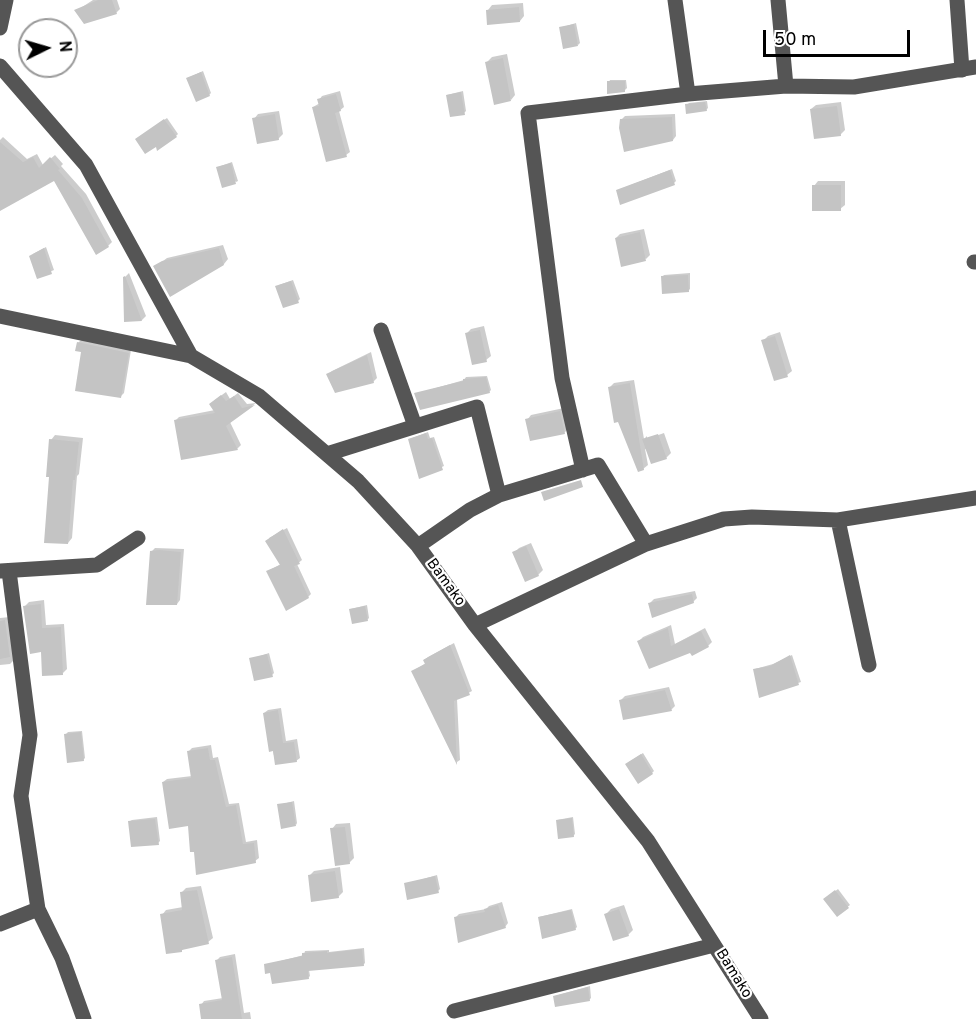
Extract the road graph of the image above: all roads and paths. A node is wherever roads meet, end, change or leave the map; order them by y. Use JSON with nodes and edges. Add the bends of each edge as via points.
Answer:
{"nodes":[{"id":1,"x":6,"y":0,"type":"edge"},
{"id":2,"x":675,"y":0,"type":"edge"},
{"id":3,"x":778,"y":0,"type":"edge"},
{"id":4,"x":957,"y":0,"type":"edge"},
{"id":5,"x":0,"y":28,"type":"edge"},
{"id":6,"x":0,"y":66,"type":"edge"},
{"id":7,"x":969,"y":68,"type":"edge"},
{"id":8,"x":786,"y":86,"type":"junction"},
{"id":9,"x":688,"y":94,"type":"junction"},
{"id":10,"x":0,"y":316,"type":"edge"},
{"id":11,"x":381,"y":330,"type":"dead end"},
{"id":12,"x":190,"y":356,"type":"junction"},
{"id":13,"x":415,"y":426,"type":"junction"},
{"id":14,"x":327,"y":453,"type":"junction"},
{"id":15,"x":583,"y":470,"type":"junction"},
{"id":16,"x":499,"y":495,"type":"junction"},
{"id":17,"x":976,"y":498,"type":"edge"},
{"id":18,"x":838,"y":520,"type":"junction"},
{"id":19,"x":138,"y":538,"type":"dead end"},
{"id":20,"x":646,"y":544,"type":"junction"},
{"id":21,"x":418,"y":546,"type":"junction"},
{"id":22,"x":4,"y":571,"type":"edge"},
{"id":23,"x":475,"y":625,"type":"junction"},
{"id":24,"x":869,"y":665,"type":"dead end"},
{"id":25,"x":38,"y":909,"type":"junction"},
{"id":26,"x":0,"y":924,"type":"edge"},
{"id":27,"x":714,"y":945,"type":"junction"},
{"id":28,"x":454,"y":1011,"type":"dead end"},
{"id":29,"x":84,"y":1019,"type":"edge"},
{"id":30,"x":761,"y":1019,"type":"edge"}],
"edges":[{"from":1,"to":5,"type":"street"},
{"from":2,"to":9,"type":"street"},
{"from":3,"to":8,"type":"street"},
{"from":4,"to":7,"type":"street"},
{"from":6,"to":12,"type":"street","via":[[86,165]]},
{"from":7,"to":8,"type":"street","via":[[854,87]]},
{"from":8,"to":9,"type":"street"},
{"from":9,"to":15,"type":"street","via":[[528,112],[561,378]]},
{"from":10,"to":12,"type":"street","name":"Bamako"},
{"from":11,"to":13,"type":"street"},
{"from":12,"to":14,"type":"street","name":"Bamako","via":[[259,396]]},
{"from":13,"to":14,"type":"street"},
{"from":13,"to":16,"type":"street","via":[[477,407]]},
{"from":14,"to":21,"type":"street","name":"Bamako"},
{"from":15,"to":16,"type":"street"},
{"from":15,"to":20,"type":"street","via":[[598,465]]},
{"from":16,"to":21,"type":"street"},
{"from":17,"to":18,"type":"street"},
{"from":18,"to":20,"type":"street","via":[[724,519]]},
{"from":18,"to":24,"type":"street"},
{"from":19,"to":22,"type":"street","via":[[97,565]]},
{"from":20,"to":23,"type":"street"},
{"from":21,"to":23,"type":"street","name":"Bamako"},
{"from":22,"to":25,"type":"street","via":[[30,735],[21,796]]},
{"from":23,"to":27,"type":"street","name":"Bamako","via":[[648,841]]},
{"from":25,"to":26,"type":"street"},
{"from":25,"to":29,"type":"street","via":[[62,958]]},
{"from":27,"to":28,"type":"street"},
{"from":27,"to":30,"type":"street","name":"Bamako"}]}
